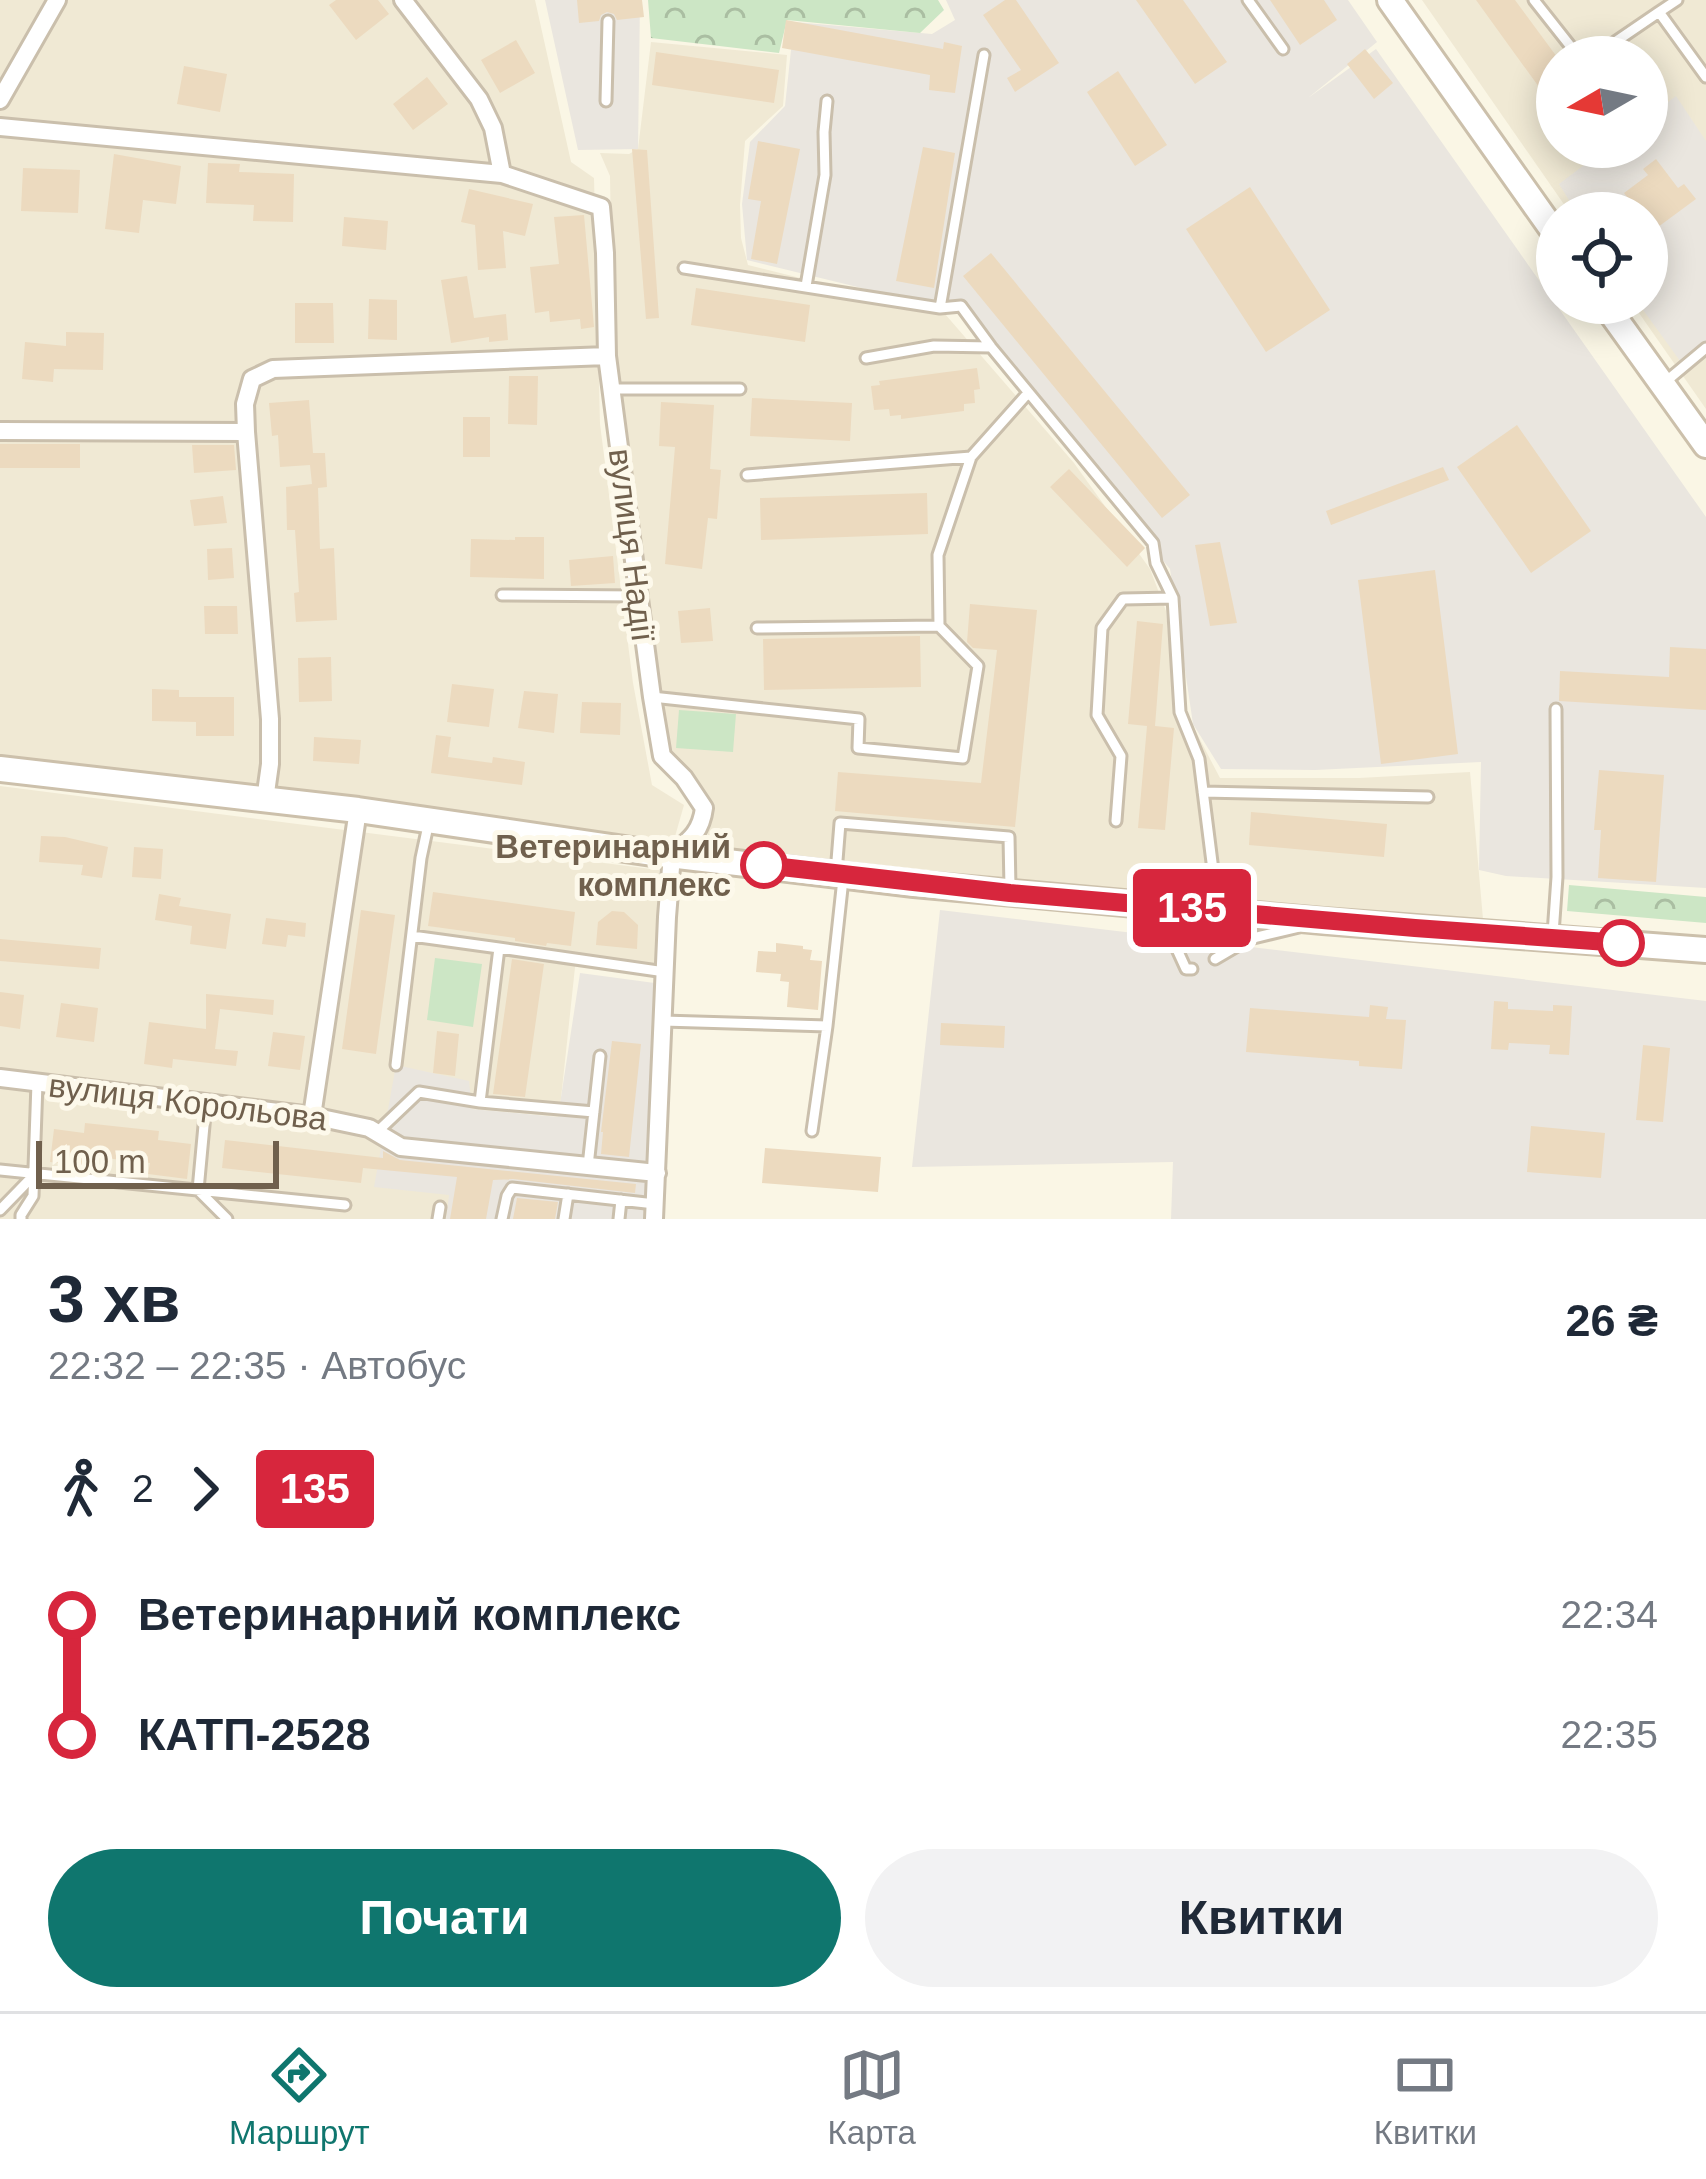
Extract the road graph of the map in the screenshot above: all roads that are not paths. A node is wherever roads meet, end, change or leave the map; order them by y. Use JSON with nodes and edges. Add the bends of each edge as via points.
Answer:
{"nodes":[{"id":1,"x":57,"y":0,"type":"edge"},
{"id":2,"x":404,"y":0,"type":"edge"},
{"id":3,"x":1248,"y":0,"type":"edge"},
{"id":4,"x":1390,"y":0,"type":"edge"},
{"id":5,"x":1534,"y":0,"type":"edge"},
{"id":6,"x":1677,"y":0,"type":"edge"},
{"id":7,"x":1659,"y":12,"type":"junction"},
{"id":8,"x":608,"y":20,"type":"dead end"},
{"id":9,"x":1562,"y":36,"type":"edge"},
{"id":10,"x":1623,"y":36,"type":"edge"},
{"id":11,"x":1283,"y":49,"type":"dead end"},
{"id":12,"x":984,"y":55,"type":"dead end"},
{"id":13,"x":1706,"y":77,"type":"edge"},
{"id":14,"x":0,"y":100,"type":"edge"},
{"id":15,"x":607,"y":101,"type":"dead end"},
{"id":16,"x":827,"y":101,"type":"dead end"},
{"id":17,"x":0,"y":127,"type":"edge"},
{"id":18,"x":502,"y":174,"type":"junction"},
{"id":19,"x":1536,"y":206,"type":"edge"},
{"id":20,"x":684,"y":268,"type":"dead end"},
{"id":21,"x":806,"y":286,"type":"junction"},
{"id":22,"x":940,"y":308,"type":"junction"},
{"id":23,"x":1619,"y":324,"type":"edge"},
{"id":24,"x":991,"y":347,"type":"junction"},
{"id":25,"x":1706,"y":348,"type":"edge"},
{"id":26,"x":607,"y":356,"type":"junction"},
{"id":27,"x":866,"y":358,"type":"dead end"},
{"id":28,"x":1663,"y":385,"type":"junction"},
{"id":29,"x":740,"y":388,"type":"dead end"},
{"id":30,"x":612,"y":389,"type":"junction"},
{"id":31,"x":1028,"y":392,"type":"junction"},
{"id":32,"x":0,"y":431,"type":"edge"},
{"id":33,"x":246,"y":432,"type":"junction"},
{"id":34,"x":1706,"y":445,"type":"edge"},
{"id":35,"x":971,"y":457,"type":"junction"},
{"id":36,"x":747,"y":475,"type":"dead end"},
{"id":37,"x":502,"y":595,"type":"dead end"},
{"id":38,"x":639,"y":596,"type":"junction"},
{"id":39,"x":1173,"y":598,"type":"junction"},
{"id":40,"x":939,"y":626,"type":"junction"},
{"id":41,"x":757,"y":628,"type":"dead end"},
{"id":42,"x":652,"y":697,"type":"junction"},
{"id":43,"x":1556,"y":709,"type":"dead end"},
{"id":44,"x":0,"y":769,"type":"edge"},
{"id":45,"x":1203,"y":792,"type":"junction"},
{"id":46,"x":1428,"y":797,"type":"dead end"},
{"id":47,"x":265,"y":800,"type":"junction"},
{"id":48,"x":358,"y":810,"type":"junction"},
{"id":49,"x":429,"y":821,"type":"junction"},
{"id":50,"x":1116,"y":821,"type":"dead end"},
{"id":51,"x":673,"y":855,"type":"junction"},
{"id":52,"x":839,"y":873,"type":"junction"},
{"id":53,"x":1010,"y":893,"type":"junction"},
{"id":54,"x":1156,"y":905,"type":"junction"},
{"id":55,"x":1218,"y":910,"type":"junction"},
{"id":56,"x":1323,"y":921,"type":"junction"},
{"id":57,"x":412,"y":936,"type":"junction"},
{"id":58,"x":1553,"y":939,"type":"junction"},
{"id":59,"x":500,"y":949,"type":"junction"},
{"id":60,"x":1706,"y":950,"type":"edge"},
{"id":61,"x":1215,"y":959,"type":"dead end"},
{"id":62,"x":1192,"y":969,"type":"dead end"},
{"id":63,"x":665,"y":972,"type":"junction"},
{"id":64,"x":663,"y":1021,"type":"junction"},
{"id":65,"x":827,"y":1026,"type":"junction"},
{"id":66,"x":600,"y":1056,"type":"dead end"},
{"id":67,"x":396,"y":1065,"type":"dead end"},
{"id":68,"x":0,"y":1078,"type":"edge"},
{"id":69,"x":37,"y":1083,"type":"junction"},
{"id":70,"x":480,"y":1102,"type":"junction"},
{"id":71,"x":206,"y":1103,"type":"junction"},
{"id":72,"x":593,"y":1112,"type":"junction"},
{"id":73,"x":312,"y":1116,"type":"junction"},
{"id":74,"x":812,"y":1131,"type":"dead end"},
{"id":75,"x":376,"y":1132,"type":"junction"},
{"id":76,"x":588,"y":1166,"type":"junction"},
{"id":77,"x":0,"y":1170,"type":"edge"},
{"id":78,"x":657,"y":1173,"type":"junction"},
{"id":79,"x":35,"y":1174,"type":"junction"},
{"id":80,"x":198,"y":1190,"type":"junction"},
{"id":81,"x":568,"y":1194,"type":"junction"},
{"id":82,"x":621,"y":1200,"type":"junction"},
{"id":83,"x":325,"y":1203,"type":"junction"},
{"id":84,"x":345,"y":1205,"type":"dead end"},
{"id":85,"x":0,"y":1210,"type":"edge"},
{"id":86,"x":655,"y":1211,"type":"edge"},
{"id":87,"x":21,"y":1219,"type":"edge"},
{"id":88,"x":226,"y":1219,"type":"edge"},
{"id":89,"x":323,"y":1219,"type":"edge"},
{"id":90,"x":502,"y":1219,"type":"edge"},
{"id":91,"x":564,"y":1219,"type":"edge"},
{"id":92,"x":619,"y":1219,"type":"edge"}],
"edges":[{"from":1,"to":14,"type":"street"},
{"from":2,"to":18,"type":"street","via":[[479,99]]},
{"from":3,"to":11,"type":"lane"},
{"from":4,"to":19,"type":"street"},
{"from":5,"to":9,"type":"lane"},
{"from":6,"to":7,"type":"lane"},
{"from":7,"to":10,"type":"lane"},
{"from":7,"to":13,"type":"lane"},
{"from":8,"to":15,"type":"lane"},
{"from":12,"to":22,"type":"lane"},
{"from":16,"to":21,"type":"lane","via":[[825,175]]},
{"from":17,"to":18,"type":"street"},
{"from":18,"to":26,"type":"street","name":"вулиця Надії","via":[[602,207]]},
{"from":20,"to":21,"type":"lane"},
{"from":21,"to":22,"type":"lane"},
{"from":22,"to":24,"type":"lane","via":[[961,306]]},
{"from":23,"to":28,"type":"street"},
{"from":24,"to":27,"type":"lane"},
{"from":24,"to":31,"type":"lane"},
{"from":25,"to":28,"type":"lane"},
{"from":26,"to":30,"type":"street","name":"вулиця Надії"},
{"from":26,"to":33,"type":"street","via":[[273,369],[252,379]]},
{"from":28,"to":34,"type":"street"},
{"from":29,"to":30,"type":"lane"},
{"from":30,"to":38,"type":"street","name":"вулиця Надії"},
{"from":31,"to":35,"type":"lane"},
{"from":31,"to":39,"type":"lane","via":[[1153,543]]},
{"from":32,"to":33,"type":"street"},
{"from":33,"to":47,"type":"street","via":[[270,718]]},
{"from":35,"to":36,"type":"lane"},
{"from":35,"to":40,"type":"lane","via":[[938,556]]},
{"from":37,"to":38,"type":"lane"},
{"from":38,"to":42,"type":"street","name":"вулиця Надії"},
{"from":39,"to":45,"type":"lane","via":[[1180,712]]},
{"from":39,"to":50,"type":"lane","via":[[1123,598],[1102,628],[1096,715],[1120,756]]},
{"from":40,"to":41,"type":"lane"},
{"from":40,"to":42,"type":"lane","via":[[978,666],[963,758],[858,748],[859,719]]},
{"from":42,"to":51,"type":"street","name":"вулиця Надії","via":[[662,756],[704,808],[697,833]]},
{"from":43,"to":58,"type":"lane"},
{"from":44,"to":47,"type":"street"},
{"from":45,"to":46,"type":"lane"},
{"from":45,"to":55,"type":"lane"},
{"from":47,"to":48,"type":"street"},
{"from":48,"to":49,"type":"street"},
{"from":48,"to":73,"type":"street"},
{"from":49,"to":51,"type":"street"},
{"from":49,"to":57,"type":"lane"},
{"from":51,"to":52,"type":"street"},
{"from":51,"to":63,"type":"street"},
{"from":52,"to":53,"type":"street"},
{"from":52,"to":53,"type":"lane","via":[[840,823],[1009,837]]},
{"from":52,"to":65,"type":"lane"},
{"from":53,"to":54,"type":"street"},
{"from":54,"to":55,"type":"street"},
{"from":54,"to":62,"type":"lane"},
{"from":55,"to":56,"type":"street"},
{"from":56,"to":58,"type":"street"},
{"from":56,"to":61,"type":"lane","via":[[1250,938]]},
{"from":57,"to":59,"type":"lane"},
{"from":57,"to":67,"type":"lane"},
{"from":58,"to":60,"type":"street"},
{"from":59,"to":63,"type":"lane"},
{"from":59,"to":70,"type":"lane"},
{"from":63,"to":64,"type":"street"},
{"from":64,"to":65,"type":"lane"},
{"from":64,"to":78,"type":"street"},
{"from":65,"to":74,"type":"lane"},
{"from":66,"to":72,"type":"lane"},
{"from":68,"to":69,"type":"street","name":"вулиця Корольова"},
{"from":69,"to":71,"type":"street","name":"вулиця Корольова"},
{"from":69,"to":79,"type":"lane"},
{"from":70,"to":72,"type":"lane"},
{"from":70,"to":75,"type":"lane","via":[[418,1092]]},
{"from":71,"to":73,"type":"street","name":"вулиця Корольова"},
{"from":71,"to":80,"type":"lane"},
{"from":72,"to":76,"type":"lane"},
{"from":73,"to":75,"type":"street","name":"вулиця Корольова"},
{"from":75,"to":76,"type":"street","name":"вулиця Корольова","via":[[400,1147]]},
{"from":76,"to":78,"type":"street","name":"вулиця Корольова"},
{"from":77,"to":79,"type":"lane"},
{"from":78,"to":86,"type":"street"},
{"from":79,"to":80,"type":"lane"},
{"from":79,"to":85,"type":"lane"},
{"from":79,"to":87,"type":"lane"},
{"from":80,"to":83,"type":"lane"},
{"from":80,"to":88,"type":"lane"},
{"from":81,"to":82,"type":"lane"},
{"from":81,"to":90,"type":"lane","via":[[512,1188]]},
{"from":81,"to":91,"type":"lane"},
{"from":82,"to":86,"type":"lane"},
{"from":82,"to":92,"type":"lane"},
{"from":83,"to":84,"type":"lane"},
{"from":83,"to":89,"type":"lane"}]}
